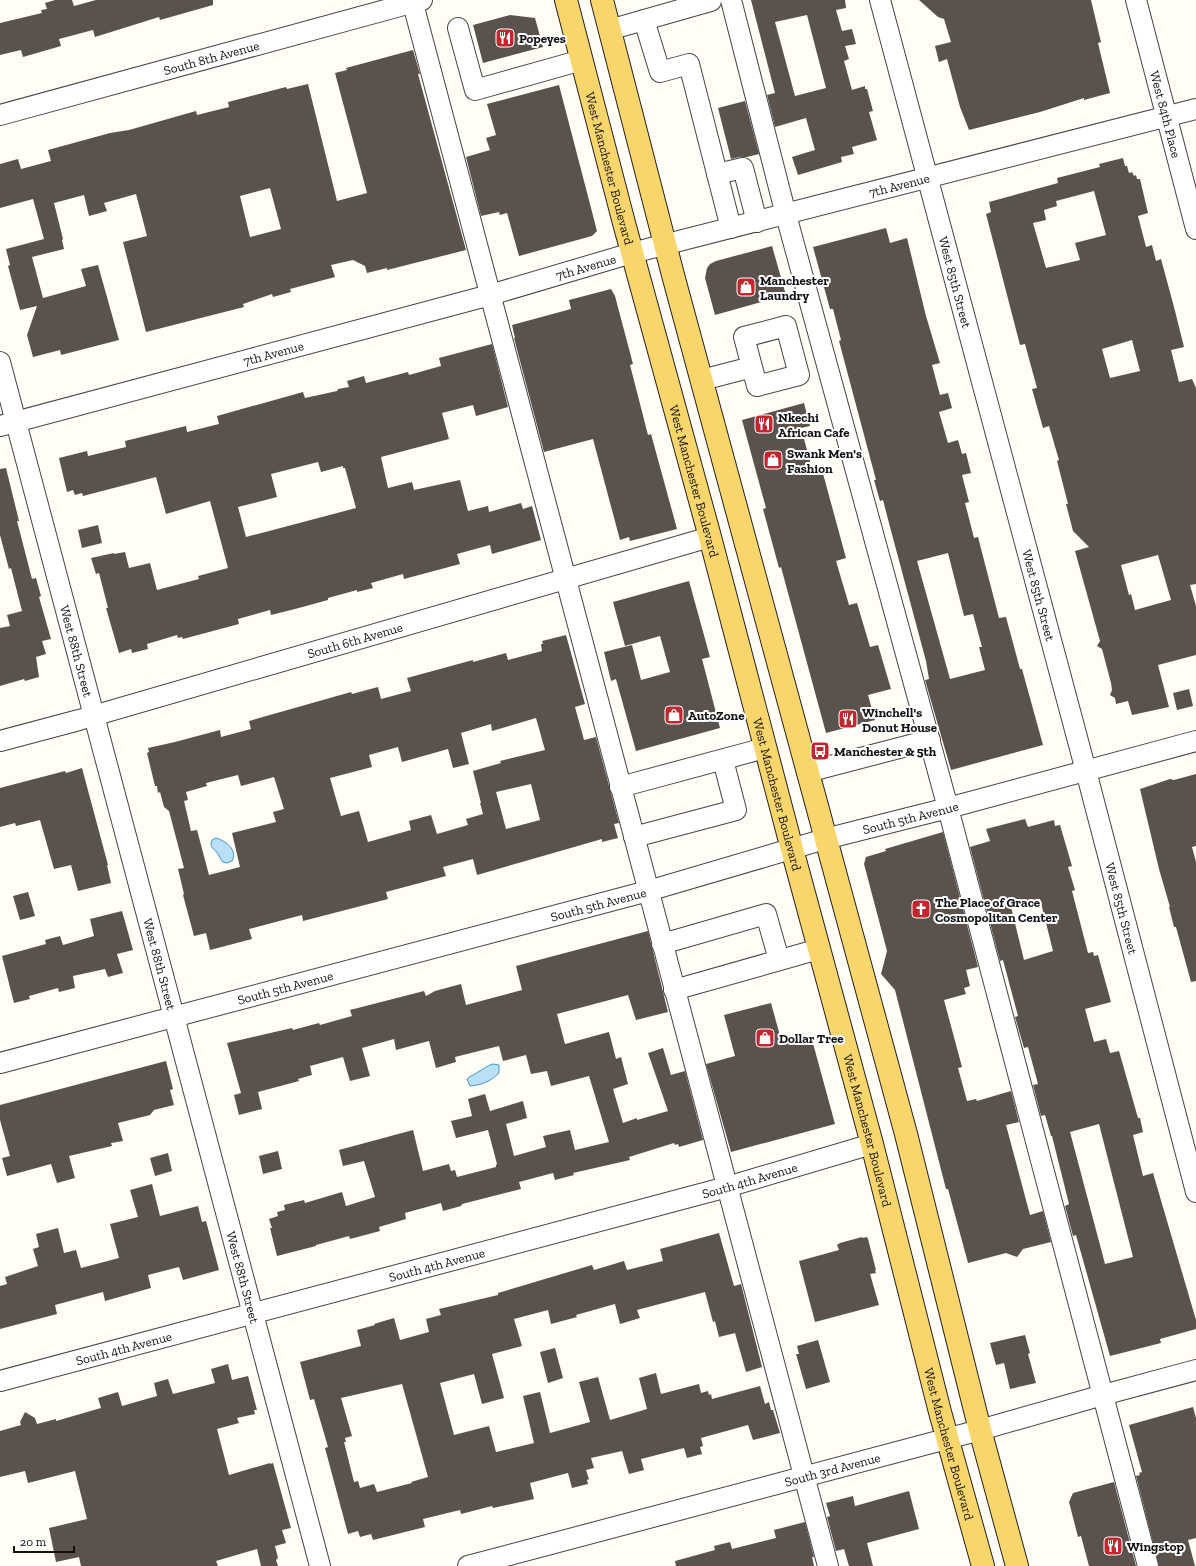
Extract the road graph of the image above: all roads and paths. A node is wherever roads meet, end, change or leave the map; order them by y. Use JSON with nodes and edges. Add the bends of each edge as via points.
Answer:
{"nodes":[{"id":1,"x":566,"y":0,"type":"edge"},
{"id":2,"x":602,"y":0,"type":"edge"},
{"id":3,"x":710,"y":0,"type":"edge"},
{"id":4,"x":731,"y":0,"type":"edge"},
{"id":5,"x":880,"y":0,"type":"edge"},
{"id":6,"x":1136,"y":0,"type":"edge"},
{"id":7,"x":415,"y":1,"type":"edge"},
{"id":8,"x":655,"y":12,"type":"edge"},
{"id":9,"x":458,"y":28,"type":"dead end"},
{"id":10,"x":609,"y":30,"type":"junction"},
{"id":11,"x":582,"y":60,"type":"junction"},
{"id":12,"x":1196,"y":109,"type":"edge"},
{"id":13,"x":0,"y":115,"type":"edge"},
{"id":14,"x":1167,"y":117,"type":"junction"},
{"id":15,"x":717,"y":174,"type":"junction"},
{"id":16,"x":928,"y":178,"type":"junction"},
{"id":17,"x":786,"y":214,"type":"junction"},
{"id":18,"x":757,"y":222,"type":"junction"},
{"id":19,"x":731,"y":228,"type":"junction"},
{"id":20,"x":1196,"y":229,"type":"edge"},
{"id":21,"x":665,"y":245,"type":"junction"},
{"id":22,"x":632,"y":253,"type":"junction"},
{"id":23,"x":490,"y":295,"type":"junction"},
{"id":24,"x":814,"y":318,"type":"junction"},
{"id":25,"x":786,"y":326,"type":"junction"},
{"id":26,"x":0,"y":362,"type":"edge"},
{"id":27,"x":752,"y":367,"type":"junction"},
{"id":28,"x":702,"y":380,"type":"junction"},
{"id":29,"x":8,"y":424,"type":"edge"},
{"id":30,"x":710,"y":537,"type":"junction"},
{"id":31,"x":565,"y":579,"type":"junction"},
{"id":32,"x":94,"y":716,"type":"junction"},
{"id":33,"x":930,"y":740,"type":"junction"},
{"id":34,"x":0,"y":741,"type":"edge"},
{"id":35,"x":1196,"y":741,"type":"edge"},
{"id":36,"x":765,"y":748,"type":"junction"},
{"id":37,"x":723,"y":760,"type":"junction"},
{"id":38,"x":1086,"y":771,"type":"junction"},
{"id":39,"x":807,"y":772,"type":"junction"},
{"id":40,"x":620,"y":787,"type":"junction"},
{"id":41,"x":948,"y":808,"type":"junction"},
{"id":42,"x":634,"y":837,"type":"junction"},
{"id":43,"x":825,"y":839,"type":"junction"},
{"id":44,"x":792,"y":849,"type":"junction"},
{"id":45,"x":648,"y":891,"type":"junction"},
{"id":46,"x":662,"y":944,"type":"junction"},
{"id":47,"x":819,"y":949,"type":"junction"},
{"id":48,"x":779,"y":960,"type":"junction"},
{"id":49,"x":674,"y":990,"type":"junction"},
{"id":50,"x":174,"y":1018,"type":"junction"},
{"id":51,"x":0,"y":1063,"type":"edge"},
{"id":52,"x":872,"y":1144,"type":"junction"},
{"id":53,"x":727,"y":1187,"type":"junction"},
{"id":54,"x":1196,"y":1192,"type":"edge"},
{"id":55,"x":253,"y":1313,"type":"junction"},
{"id":56,"x":1196,"y":1370,"type":"edge"},
{"id":57,"x":0,"y":1381,"type":"edge"},
{"id":58,"x":1103,"y":1395,"type":"junction"},
{"id":59,"x":980,"y":1430,"type":"junction"},
{"id":60,"x":947,"y":1438,"type":"junction"},
{"id":61,"x":804,"y":1476,"type":"junction"},
{"id":62,"x":320,"y":1566,"type":"edge"},
{"id":63,"x":468,"y":1566,"type":"edge"},
{"id":64,"x":828,"y":1566,"type":"edge"},
{"id":65,"x":983,"y":1566,"type":"edge"},
{"id":66,"x":1017,"y":1566,"type":"edge"},
{"id":67,"x":1148,"y":1566,"type":"edge"}],
"edges":[{"from":1,"to":11,"type":"main road","name":"West Manchester Boulevard"},
{"from":2,"to":10,"type":"main road"},
{"from":3,"to":8,"type":"street"},
{"from":4,"to":17,"type":"street"},
{"from":5,"to":16,"type":"street","name":"West 85th Street"},
{"from":6,"to":14,"type":"street","name":"West 84th Place"},
{"from":7,"to":13,"type":"street","name":"South 8th Avenue"},
{"from":7,"to":23,"type":"street"},
{"from":8,"to":10,"type":"street"},
{"from":8,"to":15,"type":"street","via":[[660,72],[689,64]]},
{"from":9,"to":11,"type":"street","via":[[475,90]]},
{"from":10,"to":21,"type":"main road"},
{"from":11,"to":22,"type":"main road","name":"West Manchester Boulevard"},
{"from":12,"to":14,"type":"street","name":"7th Avenue"},
{"from":14,"to":16,"type":"street","name":"7th Avenue"},
{"from":14,"to":20,"type":"street","name":"West 84th Place"},
{"from":15,"to":18,"type":"street","via":[[743,168]]},
{"from":15,"to":19,"type":"street"},
{"from":16,"to":17,"type":"street","name":"7th Avenue"},
{"from":16,"to":38,"type":"street","name":"West 85th Street"},
{"from":17,"to":18,"type":"street","name":"7th Avenue"},
{"from":17,"to":24,"type":"street"},
{"from":18,"to":19,"type":"street","name":"7th Avenue"},
{"from":19,"to":21,"type":"street","name":"7th Avenue"},
{"from":21,"to":22,"type":"street","name":"7th Avenue"},
{"from":21,"to":28,"type":"main road"},
{"from":22,"to":23,"type":"street","name":"7th Avenue"},
{"from":22,"to":30,"type":"main road","name":"West Manchester Boulevard"},
{"from":23,"to":29,"type":"street","name":"7th Avenue"},
{"from":23,"to":31,"type":"street"},
{"from":24,"to":25,"type":"street"},
{"from":24,"to":33,"type":"street"},
{"from":25,"to":27,"type":"street","via":[[744,337]]},
{"from":25,"to":27,"type":"street","via":[[799,375],[757,386]]},
{"from":26,"to":29,"type":"street","name":"West 88th Street"},
{"from":27,"to":28,"type":"street"},
{"from":28,"to":39,"type":"main road"},
{"from":29,"to":32,"type":"street","name":"West 88th Street"},
{"from":30,"to":31,"type":"street","name":"South 6th Avenue"},
{"from":30,"to":36,"type":"main road","name":"West Manchester Boulevard"},
{"from":31,"to":32,"type":"street","name":"South 6th Avenue"},
{"from":31,"to":40,"type":"street"},
{"from":32,"to":34,"type":"street","name":"South 6th Avenue"},
{"from":32,"to":50,"type":"street","name":"West 88th Street"},
{"from":33,"to":39,"type":"street"},
{"from":33,"to":41,"type":"street"},
{"from":35,"to":38,"type":"street","name":"South 5th Avenue"},
{"from":36,"to":37,"type":"street"},
{"from":36,"to":44,"type":"main road","name":"West Manchester Boulevard"},
{"from":37,"to":40,"type":"street"},
{"from":37,"to":42,"type":"street","via":[[736,810]]},
{"from":38,"to":41,"type":"street","name":"South 5th Avenue"},
{"from":38,"to":54,"type":"street","name":"West 85th Street"},
{"from":39,"to":43,"type":"main road"},
{"from":40,"to":42,"type":"street"},
{"from":41,"to":43,"type":"street","name":"South 5th Avenue"},
{"from":41,"to":58,"type":"street"},
{"from":42,"to":45,"type":"street"},
{"from":43,"to":44,"type":"street","name":"South 5th Avenue"},
{"from":43,"to":59,"type":"main road","via":[[906,1134]]},
{"from":44,"to":45,"type":"street","name":"South 5th Avenue"},
{"from":44,"to":47,"type":"main road","name":"West Manchester Boulevard"},
{"from":45,"to":46,"type":"street"},
{"from":45,"to":50,"type":"street","name":"South 5th Avenue"},
{"from":46,"to":48,"type":"street","via":[[766,914]]},
{"from":46,"to":49,"type":"street"},
{"from":47,"to":48,"type":"street"},
{"from":47,"to":52,"type":"main road","name":"West Manchester Boulevard"},
{"from":48,"to":49,"type":"street"},
{"from":49,"to":53,"type":"street"},
{"from":50,"to":51,"type":"street","name":"South 5th Avenue"},
{"from":50,"to":55,"type":"street","name":"West 88th Street"},
{"from":52,"to":53,"type":"street","name":"South 4th Avenue"},
{"from":52,"to":60,"type":"main road","name":"West Manchester Boulevard"},
{"from":53,"to":55,"type":"street","name":"South 4th Avenue"},
{"from":53,"to":61,"type":"street"},
{"from":55,"to":57,"type":"street","name":"South 4th Avenue"},
{"from":55,"to":62,"type":"street","name":"West 88th Street"},
{"from":56,"to":58,"type":"street","name":"South 3rd Avenue"},
{"from":58,"to":59,"type":"street","name":"South 3rd Avenue"},
{"from":58,"to":67,"type":"street"},
{"from":59,"to":60,"type":"street","name":"South 3rd Avenue"},
{"from":59,"to":66,"type":"main road"},
{"from":60,"to":61,"type":"street","name":"South 3rd Avenue"},
{"from":60,"to":65,"type":"main road","name":"West Manchester Boulevard"},
{"from":61,"to":63,"type":"street","name":"South 3rd Avenue"},
{"from":61,"to":64,"type":"street"}]}
